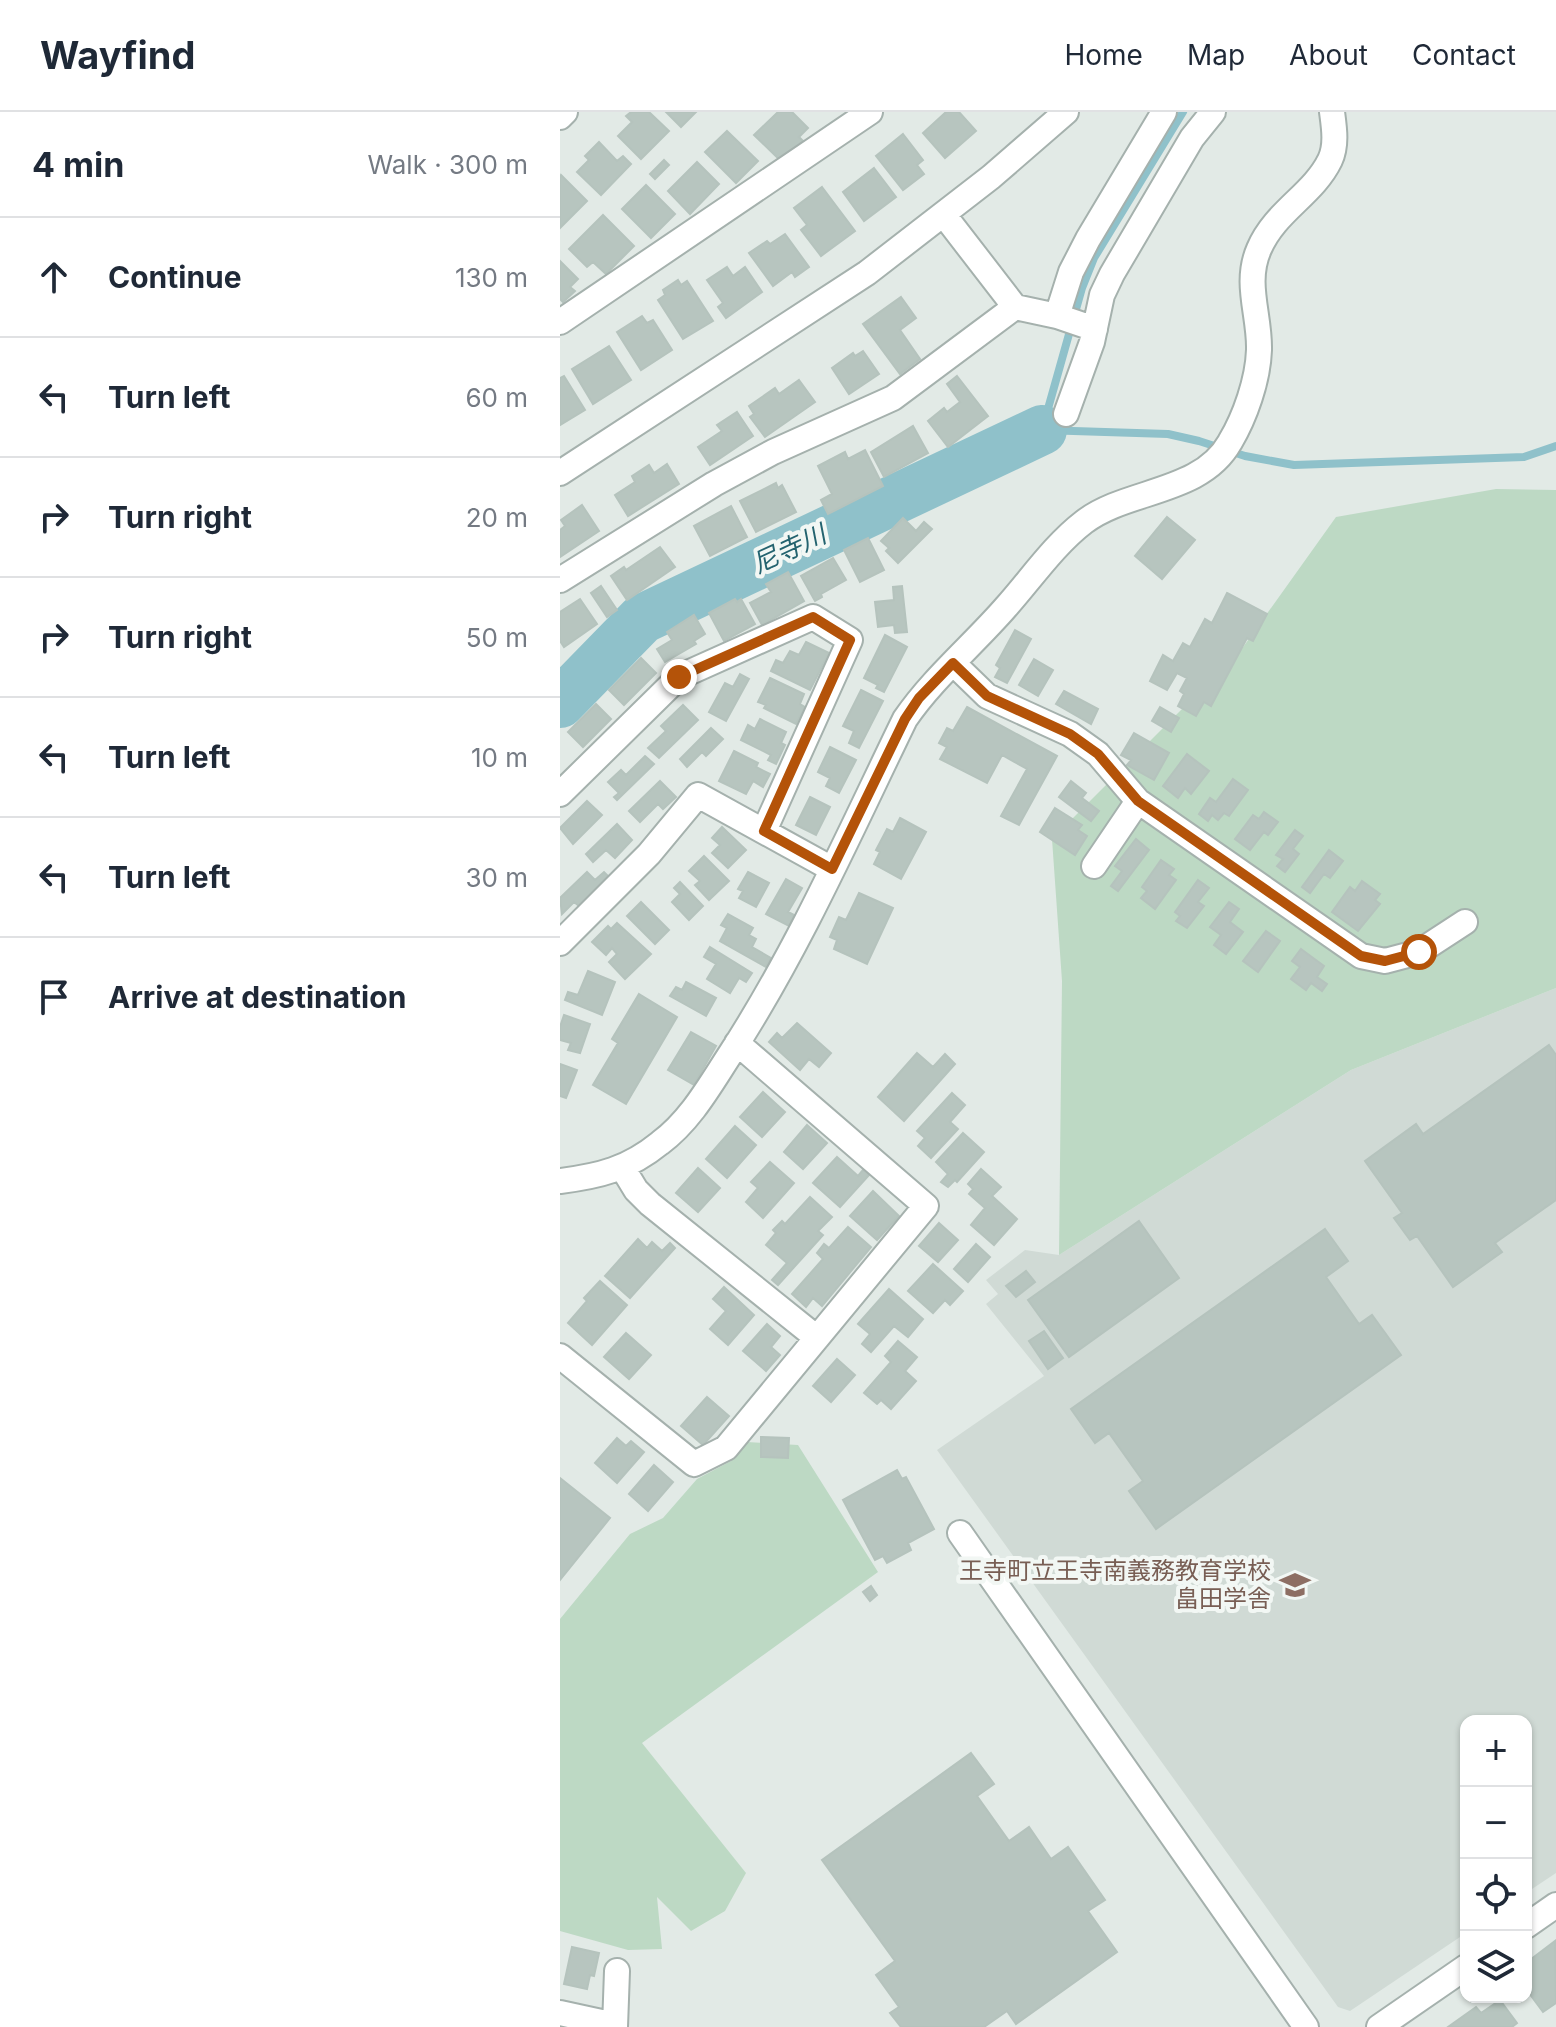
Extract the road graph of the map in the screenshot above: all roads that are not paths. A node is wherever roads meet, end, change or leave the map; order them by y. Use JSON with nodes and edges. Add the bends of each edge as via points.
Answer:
{"nodes":[{"id":1,"x":565,"y":112,"type":"edge"},
{"id":2,"x":1066,"y":112,"type":"edge"},
{"id":3,"x":1164,"y":112,"type":"edge"},
{"id":4,"x":1213,"y":112,"type":"edge"},
{"id":5,"x":1332,"y":112,"type":"edge"},
{"id":6,"x":861,"y":115,"type":"edge"},
{"id":7,"x":560,"y":117,"type":"edge"},
{"id":8,"x":944,"y":215,"type":"junction"},
{"id":9,"x":1015,"y":307,"type":"junction"},
{"id":10,"x":1057,"y":316,"type":"junction"},
{"id":11,"x":560,"y":322,"type":"edge"},
{"id":12,"x":1095,"y":329,"type":"junction"},
{"id":13,"x":1066,"y":414,"type":"dead end"},
{"id":14,"x":560,"y":473,"type":"edge"},
{"id":15,"x":560,"y":580,"type":"edge"},
{"id":16,"x":953,"y":663,"type":"junction"},
{"id":17,"x":560,"y":794,"type":"edge"},
{"id":18,"x":1138,"y":801,"type":"junction"},
{"id":19,"x":764,"y":831,"type":"junction"},
{"id":20,"x":1094,"y":866,"type":"dead end"},
{"id":21,"x":832,"y":869,"type":"junction"},
{"id":22,"x":1465,"y":922,"type":"dead end"},
{"id":23,"x":561,"y":940,"type":"edge"},
{"id":24,"x":737,"y":1043,"type":"junction"},
{"id":25,"x":622,"y":1167,"type":"junction"},
{"id":26,"x":560,"y":1181,"type":"edge"},
{"id":27,"x":817,"y":1338,"type":"junction"},
{"id":28,"x":560,"y":1356,"type":"edge"},
{"id":29,"x":960,"y":1533,"type":"dead end"},
{"id":30,"x":1556,"y":1905,"type":"edge"},
{"id":31,"x":1532,"y":1922,"type":"edge"},
{"id":32,"x":617,"y":1971,"type":"dead end"},
{"id":33,"x":1460,"y":1971,"type":"edge"},
{"id":34,"x":560,"y":2013,"type":"edge"},
{"id":35,"x":615,"y":2026,"type":"edge"},
{"id":36,"x":1306,"y":2027,"type":"edge"},
{"id":37,"x":1379,"y":2027,"type":"edge"}],
"edges":[{"from":1,"to":7,"type":"street"},
{"from":2,"to":8,"type":"street"},
{"from":3,"to":10,"type":"street","via":[[1088,239]]},
{"from":4,"to":12,"type":"street","via":[[1192,138],[1112,274]]},
{"from":5,"to":16,"type":"street","via":[[1331,159],[1265,233],[1255,257],[1251,277],[1259,350],[1254,379],[1224,451],[1197,474],[1085,521]]},
{"from":6,"to":11,"type":"street"},
{"from":8,"to":9,"type":"street"},
{"from":8,"to":14,"type":"street","via":[[855,282]]},
{"from":9,"to":10,"type":"street"},
{"from":9,"to":15,"type":"street","via":[[893,398],[714,484]]},
{"from":10,"to":12,"type":"street"},
{"from":12,"to":13,"type":"street"},
{"from":16,"to":18,"type":"street","via":[[987,696],[1070,734],[1098,754]]},
{"from":16,"to":21,"type":"street","via":[[905,719]]},
{"from":17,"to":19,"type":"street","via":[[679,677],[813,617],[850,640]]},
{"from":18,"to":20,"type":"street"},
{"from":18,"to":22,"type":"street","via":[[1361,956],[1385,961],[1419,952]]},
{"from":19,"to":21,"type":"street"},
{"from":19,"to":23,"type":"street","via":[[698,795],[649,854]]},
{"from":21,"to":24,"type":"street"},
{"from":24,"to":25,"type":"street","via":[[680,1125]]},
{"from":24,"to":27,"type":"street","via":[[926,1206]]},
{"from":25,"to":26,"type":"street"},
{"from":25,"to":27,"type":"street","via":[[650,1204]]},
{"from":27,"to":28,"type":"street","via":[[726,1448],[694,1464]]},
{"from":29,"to":36,"type":"street"},
{"from":30,"to":31,"type":"street"},
{"from":32,"to":35,"type":"street"},
{"from":33,"to":37,"type":"street"},
{"from":34,"to":35,"type":"street"}]}
